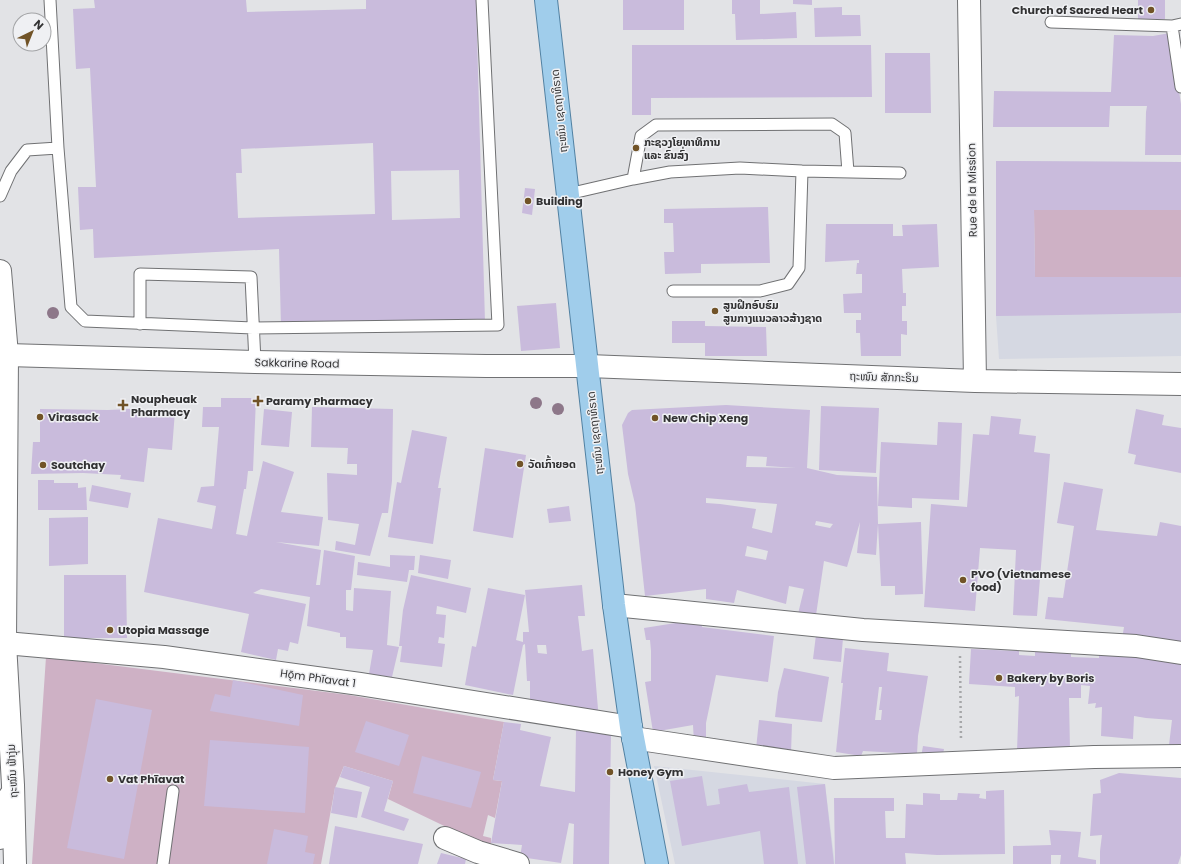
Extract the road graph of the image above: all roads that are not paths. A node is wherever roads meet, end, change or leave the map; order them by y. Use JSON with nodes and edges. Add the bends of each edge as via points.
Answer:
{"nodes":[{"id":1,"x":50,"y":0,"type":"edge"},
{"id":2,"x":482,"y":0,"type":"edge"},
{"id":3,"x":546,"y":0,"type":"edge"},
{"id":4,"x":969,"y":0,"type":"edge"},
{"id":5,"x":1051,"y":22,"type":"dead end"},
{"id":6,"x":1177,"y":25,"type":"edge"},
{"id":7,"x":1181,"y":86,"type":"edge"},
{"id":8,"x":58,"y":148,"type":"junction"},
{"id":9,"x":802,"y":171,"type":"junction"},
{"id":10,"x":848,"y":172,"type":"junction"},
{"id":11,"x":900,"y":173,"type":"dead end"},
{"id":12,"x":633,"y":179,"type":"junction"},
{"id":13,"x":568,"y":194,"type":"junction"},
{"id":14,"x":0,"y":196,"type":"edge"},
{"id":15,"x":0,"y":271,"type":"edge"},
{"id":16,"x":673,"y":291,"type":"dead end"},
{"id":17,"x":140,"y":324,"type":"junction"},
{"id":18,"x":253,"y":328,"type":"junction"},
{"id":19,"x":7,"y":355,"type":"junction"},
{"id":20,"x":255,"y":362,"type":"junction"},
{"id":21,"x":588,"y":366,"type":"junction"},
{"id":22,"x":975,"y":381,"type":"junction"},
{"id":23,"x":1181,"y":384,"type":"edge"},
{"id":24,"x":614,"y":605,"type":"junction"},
{"id":25,"x":5,"y":643,"type":"junction"},
{"id":26,"x":1181,"y":653,"type":"edge"},
{"id":27,"x":632,"y":732,"type":"junction"},
{"id":28,"x":1181,"y":756,"type":"edge"},
{"id":29,"x":13,"y":785,"type":"junction"},
{"id":30,"x":173,"y":791,"type":"dead end"},
{"id":31,"x":0,"y":838,"type":"edge"},
{"id":32,"x":446,"y":838,"type":"dead end"},
{"id":33,"x":15,"y":864,"type":"edge"},
{"id":34,"x":164,"y":864,"type":"edge"},
{"id":35,"x":518,"y":864,"type":"edge"},
{"id":36,"x":657,"y":864,"type":"edge"}],
"edges":[{"from":1,"to":8,"type":"lane"},
{"from":2,"to":18,"type":"lane","via":[[498,325]]},
{"from":3,"to":13,"type":"main road","name":"ຖະໜົນ ເຊດຖາທິຣາດ"},
{"from":4,"to":22,"type":"street","name":"Rue de la Mission"},
{"from":5,"to":6,"type":"lane"},
{"from":6,"to":7,"type":"lane"},
{"from":8,"to":14,"type":"lane","via":[[27,150],[11,171]]},
{"from":8,"to":17,"type":"lane","via":[[71,307],[85,321]]},
{"from":9,"to":10,"type":"lane"},
{"from":9,"to":12,"type":"lane","via":[[740,168],[670,172]]},
{"from":9,"to":16,"type":"lane","via":[[798,268],[788,284],[760,291]]},
{"from":10,"to":11,"type":"lane"},
{"from":10,"to":12,"type":"lane","via":[[846,133],[832,124],[656,125],[641,136]]},
{"from":12,"to":13,"type":"lane"},
{"from":13,"to":21,"type":"main road","name":"ຖະໜົນ ເຊດຖາທິຣາດ"},
{"from":15,"to":19,"type":"street","name":"ຖະໝົນ ຟ້າງຸ່ມ"},
{"from":17,"to":18,"type":"lane"},
{"from":17,"to":18,"type":"lane","via":[[140,274],[251,277]]},
{"from":18,"to":20,"type":"lane"},
{"from":19,"to":20,"type":"street","name":"Sakkarine Road"},
{"from":19,"to":25,"type":"street","name":"ຖະໝົນ ຟ້າງຸ່ມ"},
{"from":20,"to":21,"type":"street","name":"Sakkarine Road"},
{"from":21,"to":22,"type":"street","name":"ຖະໜົນ ສັກກະຣິນ"},
{"from":21,"to":24,"type":"main road","name":"ຖະໜົນ ເຊດຖາທິຣາດ"},
{"from":22,"to":23,"type":"street","name":"ຖະໜົນ ສັກກະຣິນ"},
{"from":24,"to":26,"type":"street","via":[[863,630],[1136,646]]},
{"from":24,"to":27,"type":"main road","name":"ຖະໜົນ ເຊດຖາທິຣາດ"},
{"from":25,"to":27,"type":"street","name":"Hǭm Phīavat 1","via":[[180,659],[360,684]]},
{"from":25,"to":29,"type":"street","name":"ຖະໝົນ ຟ້າງຸ່ມ"},
{"from":27,"to":28,"type":"street","name":"Hǭm Phīavat 1","via":[[834,768],[1094,757]]},
{"from":27,"to":36,"type":"main road","name":"ຖະໜົນ ເຊດຖາທິຣາດ"},
{"from":29,"to":31,"type":"street"},
{"from":29,"to":33,"type":"street","name":"ຖະໝົນ ຟ້າງຸ່ມ"},
{"from":30,"to":34,"type":"lane"},
{"from":32,"to":35,"type":"street","via":[[478,852]]}]}
